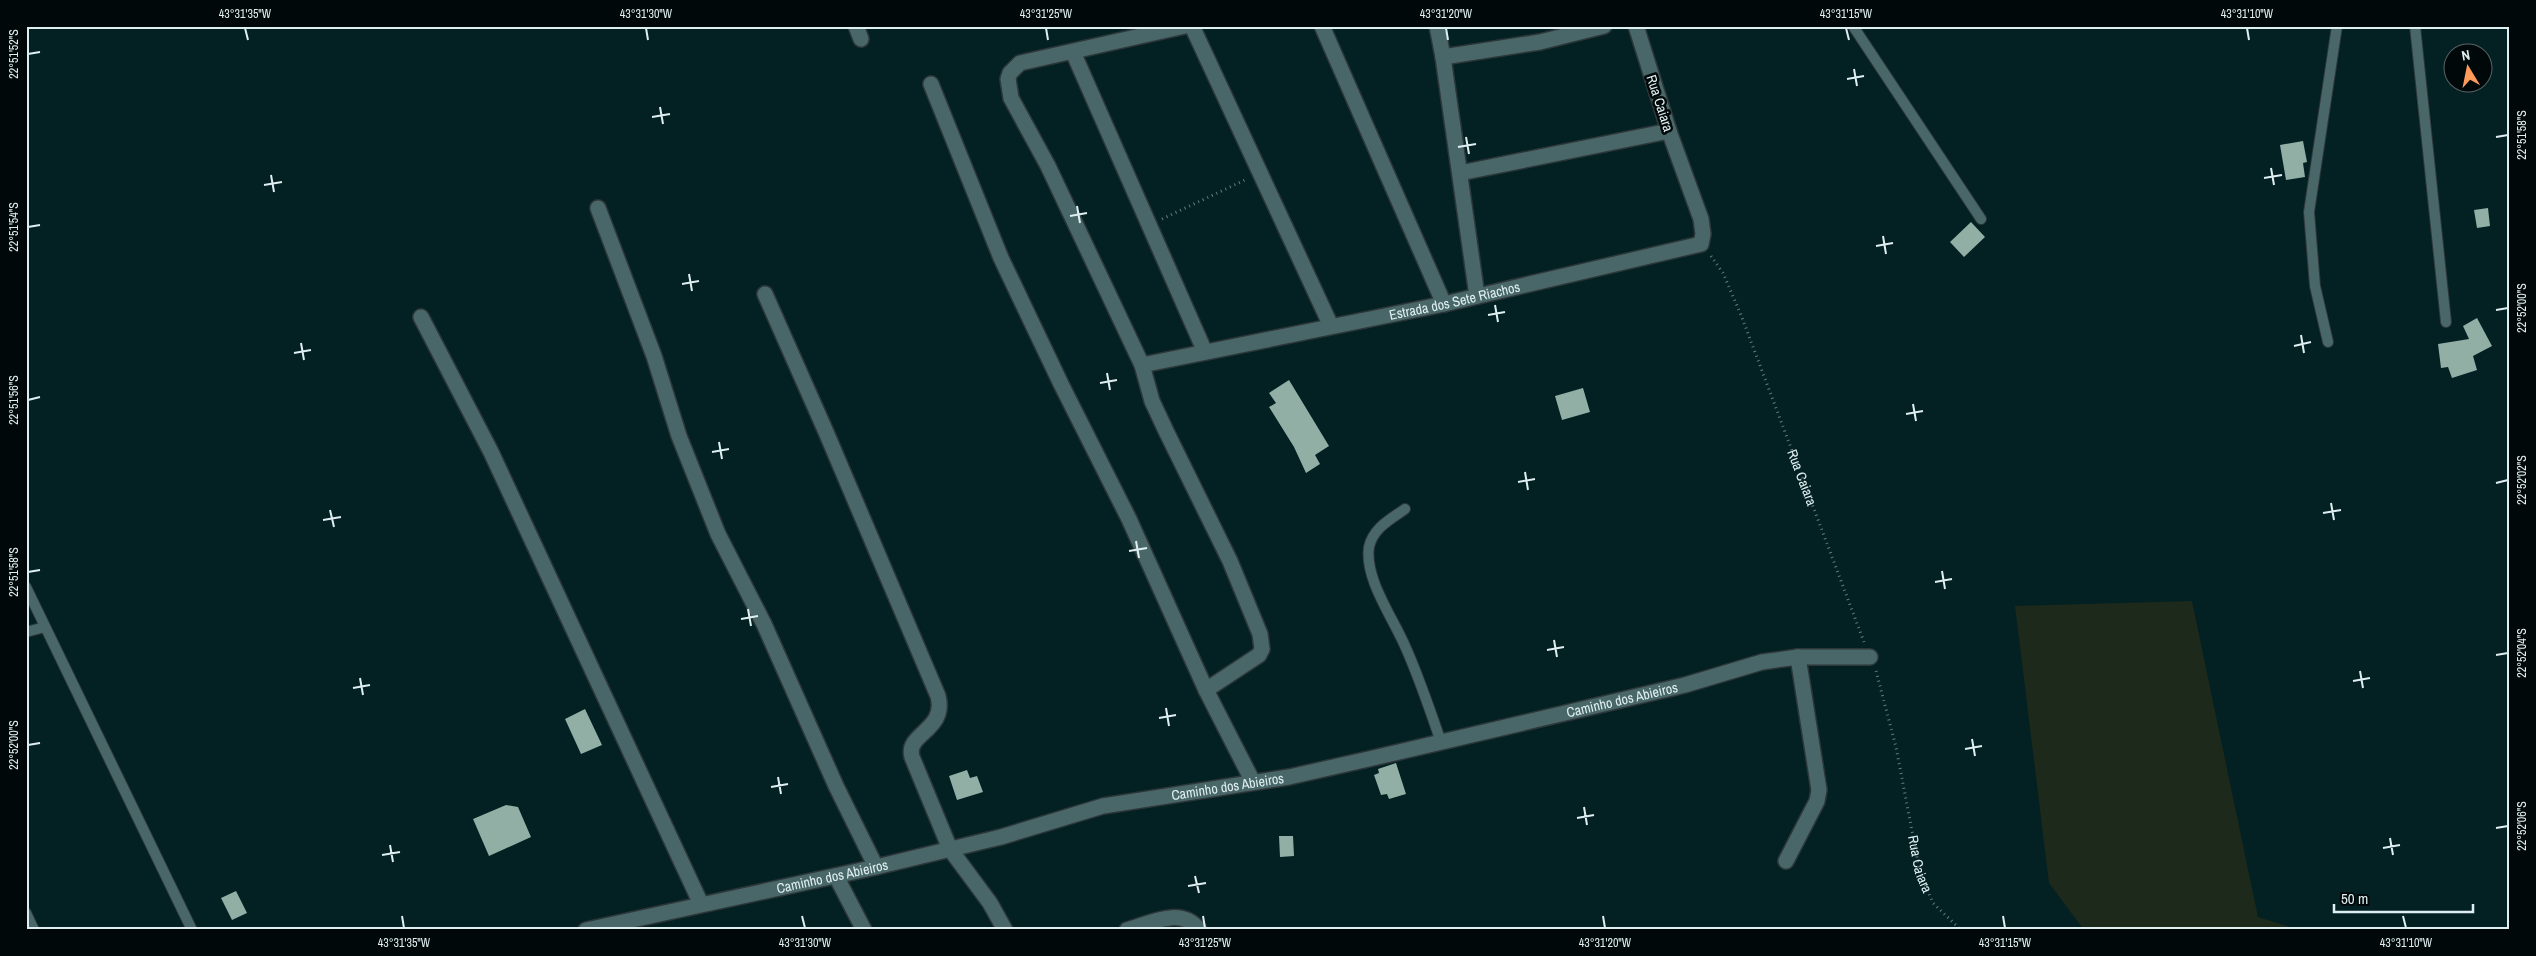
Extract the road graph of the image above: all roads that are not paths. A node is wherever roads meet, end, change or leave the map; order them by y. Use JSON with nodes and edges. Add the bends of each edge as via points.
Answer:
{"nodes":[{"id":1,"x":1185,"y":26,"type":"edge"},
{"id":2,"x":1192,"y":26,"type":"edge"},
{"id":3,"x":1322,"y":26,"type":"edge"},
{"id":4,"x":1437,"y":26,"type":"edge"},
{"id":5,"x":1604,"y":26,"type":"edge"},
{"id":6,"x":1636,"y":26,"type":"edge"},
{"id":7,"x":1853,"y":26,"type":"edge"},
{"id":8,"x":2337,"y":26,"type":"edge"},
{"id":9,"x":2415,"y":26,"type":"edge"},
{"id":10,"x":1073,"y":52,"type":"junction"},
{"id":11,"x":1443,"y":57,"type":"junction"},
{"id":12,"x":931,"y":84,"type":"dead end"},
{"id":13,"x":1669,"y":131,"type":"junction"},
{"id":14,"x":1460,"y":173,"type":"junction"},
{"id":15,"x":598,"y":208,"type":"dead end"},
{"id":16,"x":1982,"y":219,"type":"dead end"},
{"id":17,"x":1701,"y":244,"type":"joint"},
{"id":18,"x":765,"y":294,"type":"dead end"},
{"id":19,"x":1477,"y":296,"type":"junction"},
{"id":20,"x":1444,"y":304,"type":"junction"},
{"id":21,"x":421,"y":317,"type":"dead end"},
{"id":22,"x":2446,"y":322,"type":"dead end"},
{"id":23,"x":1331,"y":326,"type":"junction"},
{"id":24,"x":2328,"y":342,"type":"dead end"},
{"id":25,"x":1206,"y":352,"type":"junction"},
{"id":26,"x":1142,"y":365,"type":"junction"},
{"id":27,"x":1405,"y":509,"type":"dead end"},
{"id":28,"x":26,"y":587,"type":"edge"},
{"id":29,"x":45,"y":627,"type":"junction"},
{"id":30,"x":26,"y":632,"type":"edge"},
{"id":31,"x":1798,"y":657,"type":"junction"},
{"id":32,"x":1870,"y":657,"type":"road end"},
{"id":33,"x":1206,"y":690,"type":"junction"},
{"id":34,"x":1440,"y":742,"type":"junction"},
{"id":35,"x":1253,"y":782,"type":"junction"},
{"id":36,"x":950,"y":849,"type":"junction"},
{"id":37,"x":1786,"y":861,"type":"dead end"},
{"id":38,"x":876,"y":867,"type":"junction"},
{"id":39,"x":836,"y":876,"type":"junction"},
{"id":40,"x":701,"y":904,"type":"junction"},
{"id":41,"x":26,"y":912,"type":"edge"},
{"id":42,"x":34,"y":930,"type":"edge"},
{"id":43,"x":192,"y":930,"type":"edge"},
{"id":44,"x":586,"y":930,"type":"edge"},
{"id":45,"x":864,"y":930,"type":"edge"},
{"id":46,"x":1005,"y":930,"type":"edge"},
{"id":47,"x":1127,"y":930,"type":"edge"},
{"id":48,"x":1199,"y":930,"type":"edge"}],
"edges":[{"from":1,"to":10,"type":"street"},
{"from":2,"to":23,"type":"street"},
{"from":3,"to":20,"type":"street"},
{"from":4,"to":11,"type":"street"},
{"from":5,"to":11,"type":"street","via":[[1540,42]]},
{"from":6,"to":13,"type":"street","name":"Rua Caiara"},
{"from":7,"to":16,"type":"lane"},
{"from":8,"to":24,"type":"lane","via":[[2309,212],[2315,286]]},
{"from":9,"to":22,"type":"lane"},
{"from":10,"to":25,"type":"street"},
{"from":10,"to":26,"type":"street","via":[[1020,63],[1010,73],[1008,88]]},
{"from":11,"to":14,"type":"street"},
{"from":12,"to":33,"type":"street","via":[[1001,258],[1128,519]]},
{"from":13,"to":14,"type":"street"},
{"from":13,"to":17,"type":"street","name":"Rua Caiara","via":[[1701,219]]},
{"from":14,"to":19,"type":"street"},
{"from":15,"to":38,"type":"street","via":[[654,356],[679,436],[718,534],[764,624]]},
{"from":17,"to":19,"type":"street","name":"Estrada dos Sete Riachos"},
{"from":18,"to":36,"type":"street","via":[[938,696],[938,718],[912,744],[910,751]]},
{"from":19,"to":20,"type":"street","name":"Estrada dos Sete Riachos"},
{"from":20,"to":23,"type":"street","name":"Estrada dos Sete Riachos"},
{"from":21,"to":40,"type":"street","via":[[491,452]]},
{"from":23,"to":25,"type":"street","name":"Estrada dos Sete Riachos"},
{"from":25,"to":26,"type":"street","name":"Estrada dos Sete Riachos"},
{"from":26,"to":33,"type":"street","via":[[1152,401],[1230,561],[1262,643],[1262,650],[1256,658]]},
{"from":27,"to":34,"type":"lane","via":[[1373,536],[1369,558],[1380,594],[1405,646]]},
{"from":28,"to":29,"type":"lane"},
{"from":29,"to":30,"type":"lane"},
{"from":29,"to":43,"type":"lane"},
{"from":31,"to":32,"type":"street","name":"Caminho dos Abieiros"},
{"from":31,"to":34,"type":"street","name":"Caminho dos Abieiros","via":[[1762,662],[1685,685]]},
{"from":31,"to":37,"type":"street","via":[[1819,790],[1817,801]]},
{"from":33,"to":35,"type":"street"},
{"from":34,"to":35,"type":"street","name":"Caminho dos Abieiros"},
{"from":35,"to":36,"type":"street","name":"Caminho dos Abieiros","via":[[1111,804]]},
{"from":36,"to":38,"type":"street","name":"Caminho dos Abieiros"},
{"from":36,"to":46,"type":"street","via":[[990,903]]},
{"from":38,"to":39,"type":"street","name":"Caminho dos Abieiros"},
{"from":39,"to":40,"type":"street","name":"Caminho dos Abieiros"},
{"from":39,"to":45,"type":"street"},
{"from":40,"to":44,"type":"street","name":"Caminho dos Abieiros"},
{"from":41,"to":42,"type":"lane"},
{"from":47,"to":48,"type":"street","via":[[1172,917],[1192,921]]}]}
